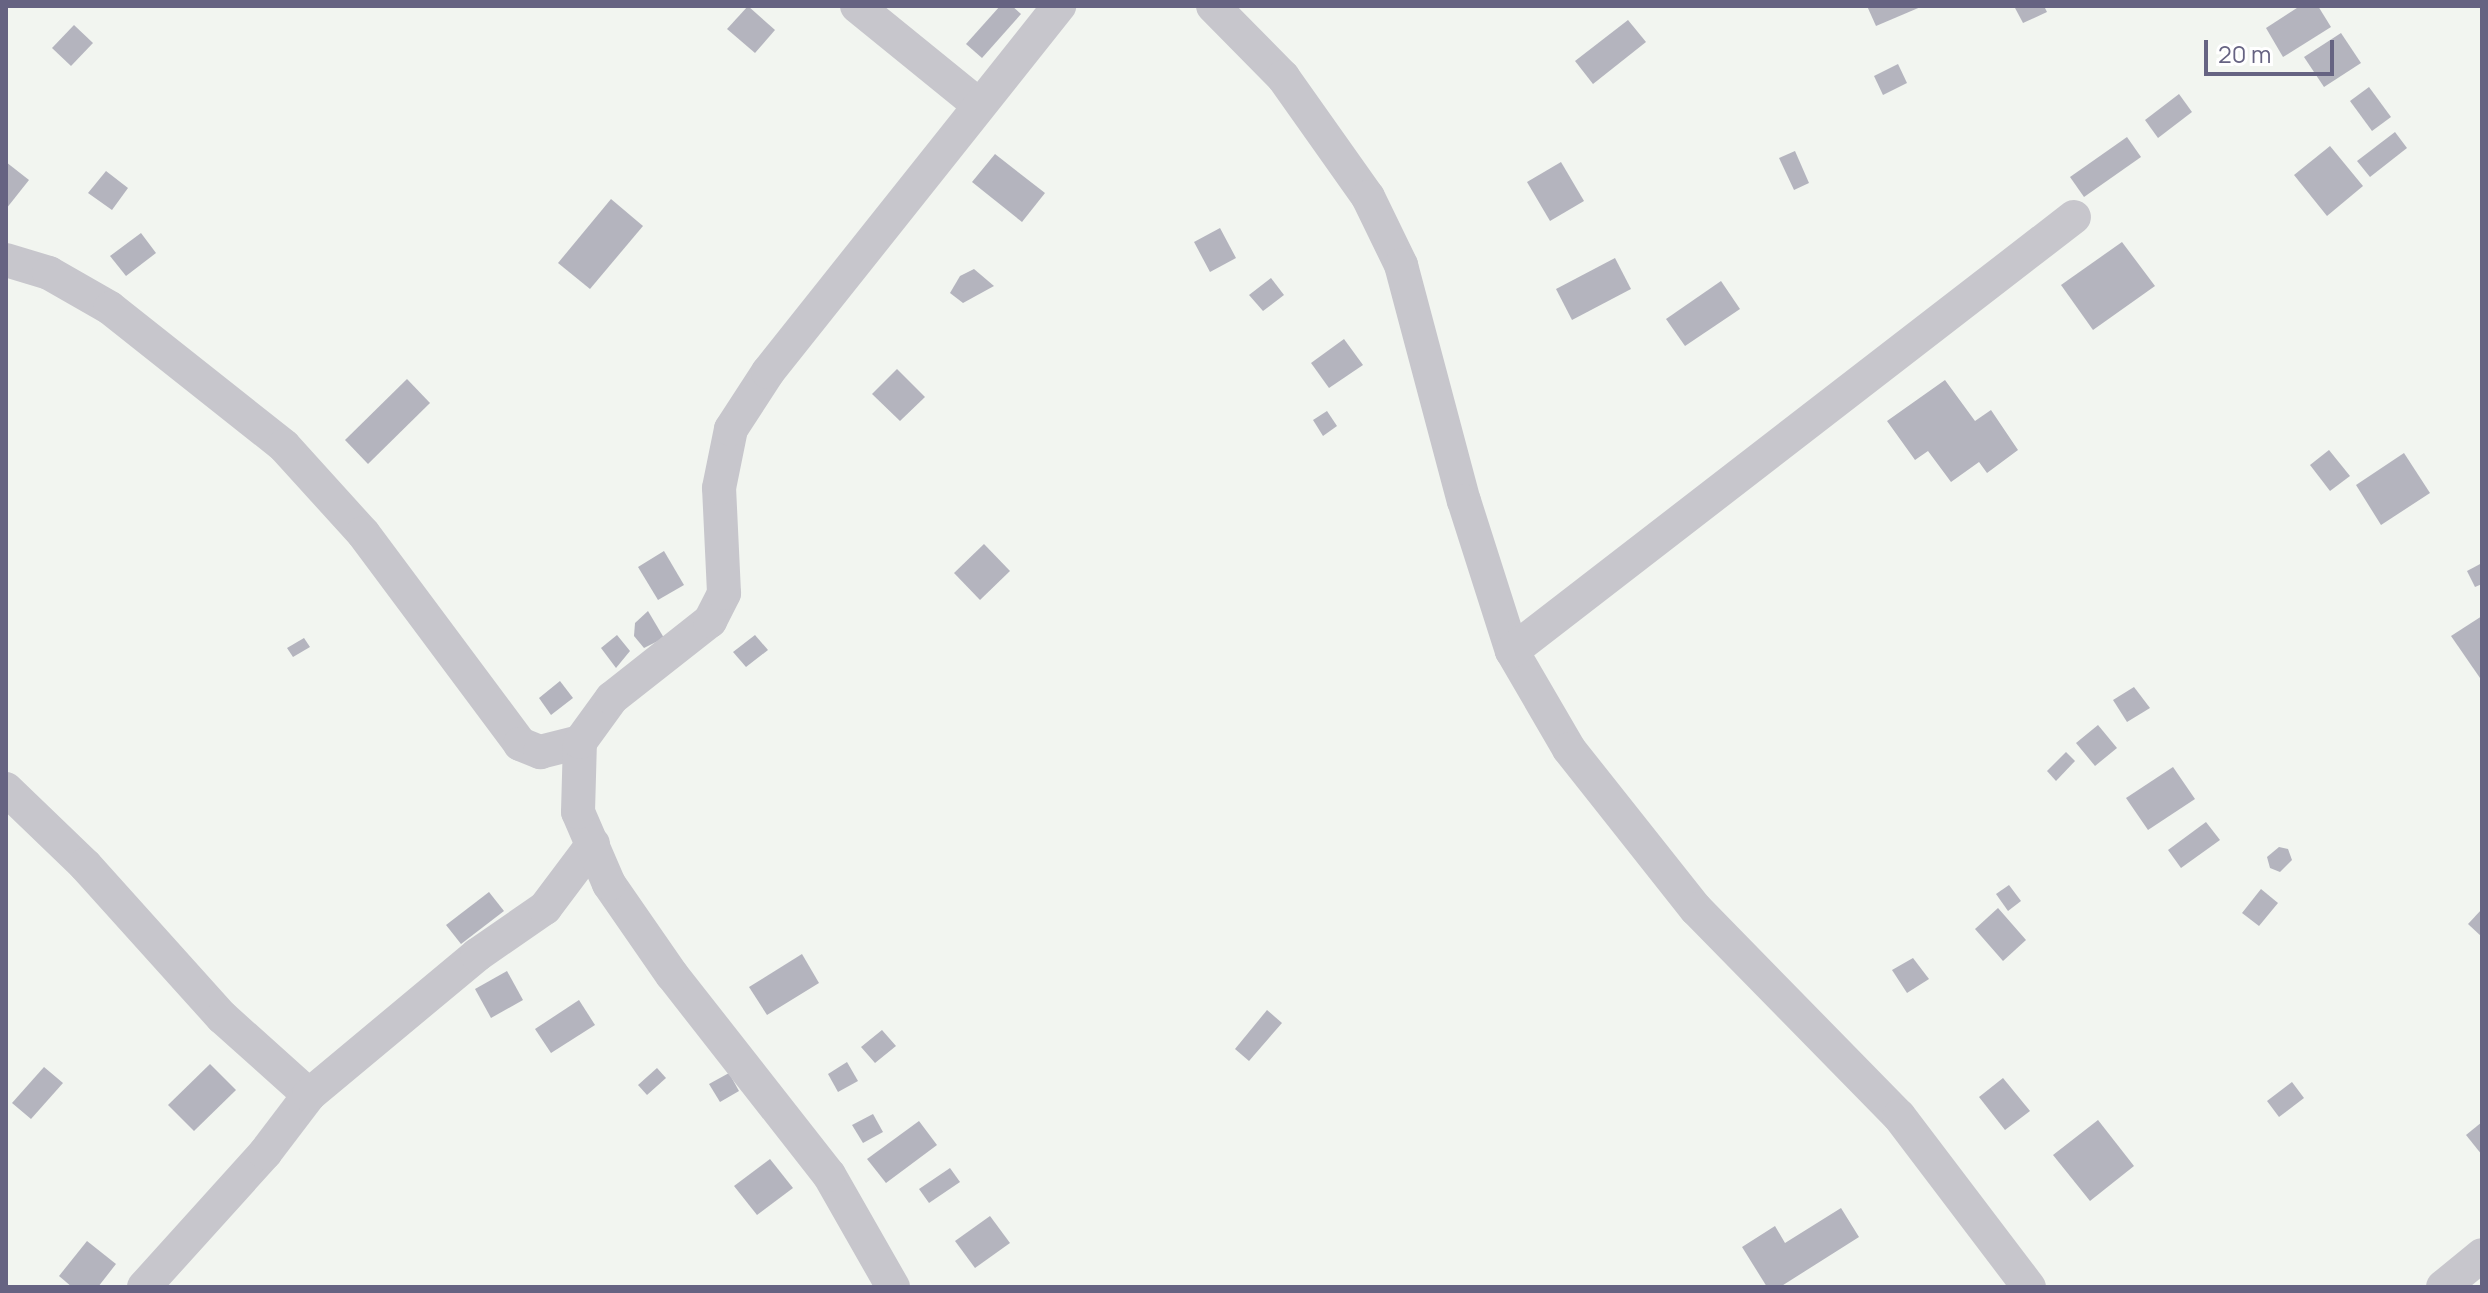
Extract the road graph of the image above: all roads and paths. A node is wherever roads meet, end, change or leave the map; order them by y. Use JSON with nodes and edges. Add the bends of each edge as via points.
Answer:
{"nodes":[{"id":1,"x":857,"y":6,"type":"edge"},
{"id":2,"x":1059,"y":6,"type":"edge"},
{"id":3,"x":1213,"y":6,"type":"edge"},
{"id":4,"x":979,"y":105,"type":"junction"},
{"id":5,"x":2074,"y":217,"type":"dead end"},
{"id":6,"x":6,"y":260,"type":"edge"},
{"id":7,"x":1512,"y":651,"type":"junction"},
{"id":8,"x":580,"y":742,"type":"junction"},
{"id":9,"x":6,"y":789,"type":"edge"},
{"id":10,"x":593,"y":844,"type":"junction"},
{"id":11,"x":309,"y":1095,"type":"junction"},
{"id":12,"x":2482,"y":1255,"type":"edge"},
{"id":13,"x":144,"y":1287,"type":"edge"},
{"id":14,"x":893,"y":1287,"type":"edge"},
{"id":15,"x":2029,"y":1287,"type":"edge"},
{"id":16,"x":2443,"y":1287,"type":"edge"}],
"edges":[{"from":1,"to":4,"type":"street"},
{"from":2,"to":4,"type":"street"},
{"from":3,"to":7,"type":"street","via":[[1283,77],[1368,197],[1401,265],[1464,501]]},
{"from":4,"to":8,"type":"street","via":[[768,372],[731,429],[719,488],[724,593],[710,621],[612,698]]},
{"from":5,"to":7,"type":"street"},
{"from":6,"to":8,"type":"street","via":[[49,273],[110,308],[284,446],[363,533],[520,744],[540,752]]},
{"from":7,"to":15,"type":"street","via":[[1569,749],[1613,808],[1696,909],[1899,1116]]},
{"from":8,"to":10,"type":"street","via":[[578,812]]},
{"from":9,"to":11,"type":"street","via":[[85,865],[222,1017]]},
{"from":10,"to":11,"type":"street","via":[[545,908],[477,955]]},
{"from":10,"to":14,"type":"street","via":[[609,884],[672,975],[829,1175]]},
{"from":11,"to":13,"type":"street","via":[[265,1153]]},
{"from":12,"to":16,"type":"street"}]}
